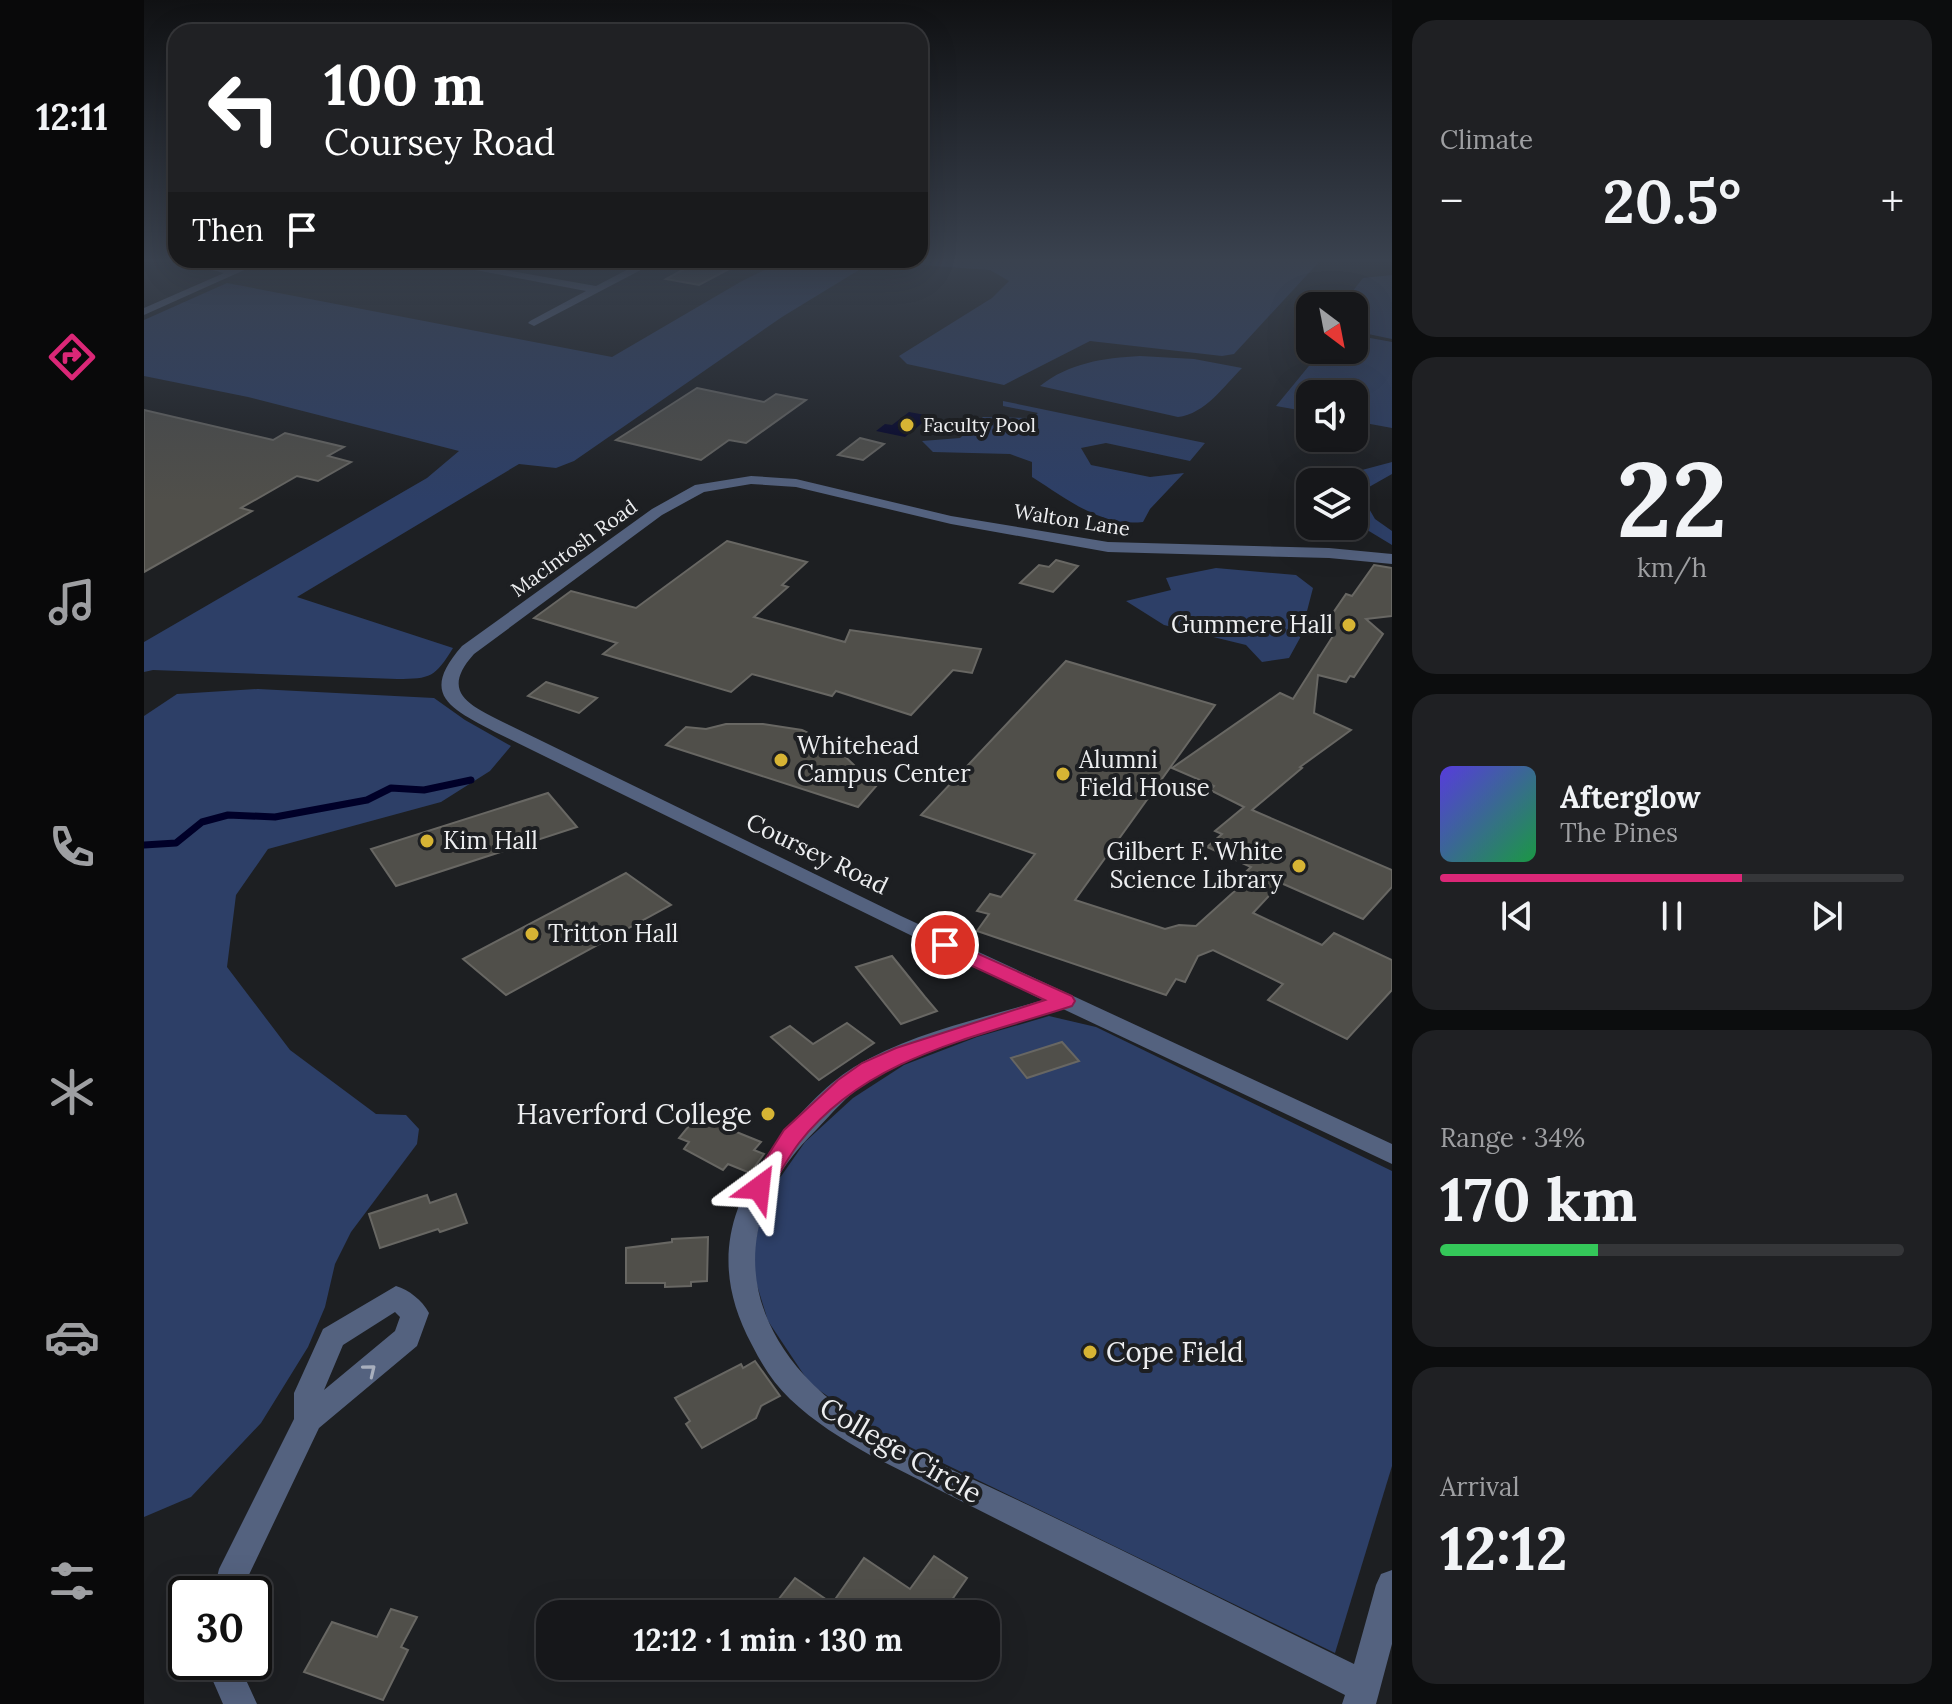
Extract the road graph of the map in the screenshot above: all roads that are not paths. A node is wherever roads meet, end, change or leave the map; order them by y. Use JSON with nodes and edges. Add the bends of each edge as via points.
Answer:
{"nodes":[{"id":1,"x":751,"y":480,"type":"joint"},
{"id":2,"x":1392,"y":559,"type":"edge"},
{"id":3,"x":448,"y":686,"type":"joint"},
{"id":4,"x":1065,"y":1001,"type":"junction"},
{"id":5,"x":1392,"y":1155,"type":"edge"},
{"id":6,"x":309,"y":1419,"type":"dead end"},
{"id":7,"x":232,"y":1576,"type":"edge"},
{"id":8,"x":1392,"y":1585,"type":"edge"},
{"id":9,"x":230,"y":1680,"type":"edge"},
{"id":10,"x":1362,"y":1696,"type":"edge"},
{"id":11,"x":240,"y":1704,"type":"edge"}],
"edges":[{"from":1,"to":2,"type":"street","name":"Walton Lane","via":[[796,483],[951,520],[1108,547]]},
{"from":1,"to":3,"type":"street","name":"MacIntosh Road","via":[[713,484],[676,499],[468,650],[450,669]]},
{"from":3,"to":4,"type":"street","name":"Coursey Road","via":[[454,698],[475,714]]},
{"from":4,"to":5,"type":"street","name":"Coursey Road"},
{"from":4,"to":10,"type":"street","name":"College Circle","via":[[870,1068],[813,1116],[770,1165],[747,1211],[737,1269],[745,1305],[783,1370],[837,1418]]},
{"from":6,"to":7,"type":"street"},
{"from":8,"to":10,"type":"street"},
{"from":9,"to":11,"type":"street"}]}
